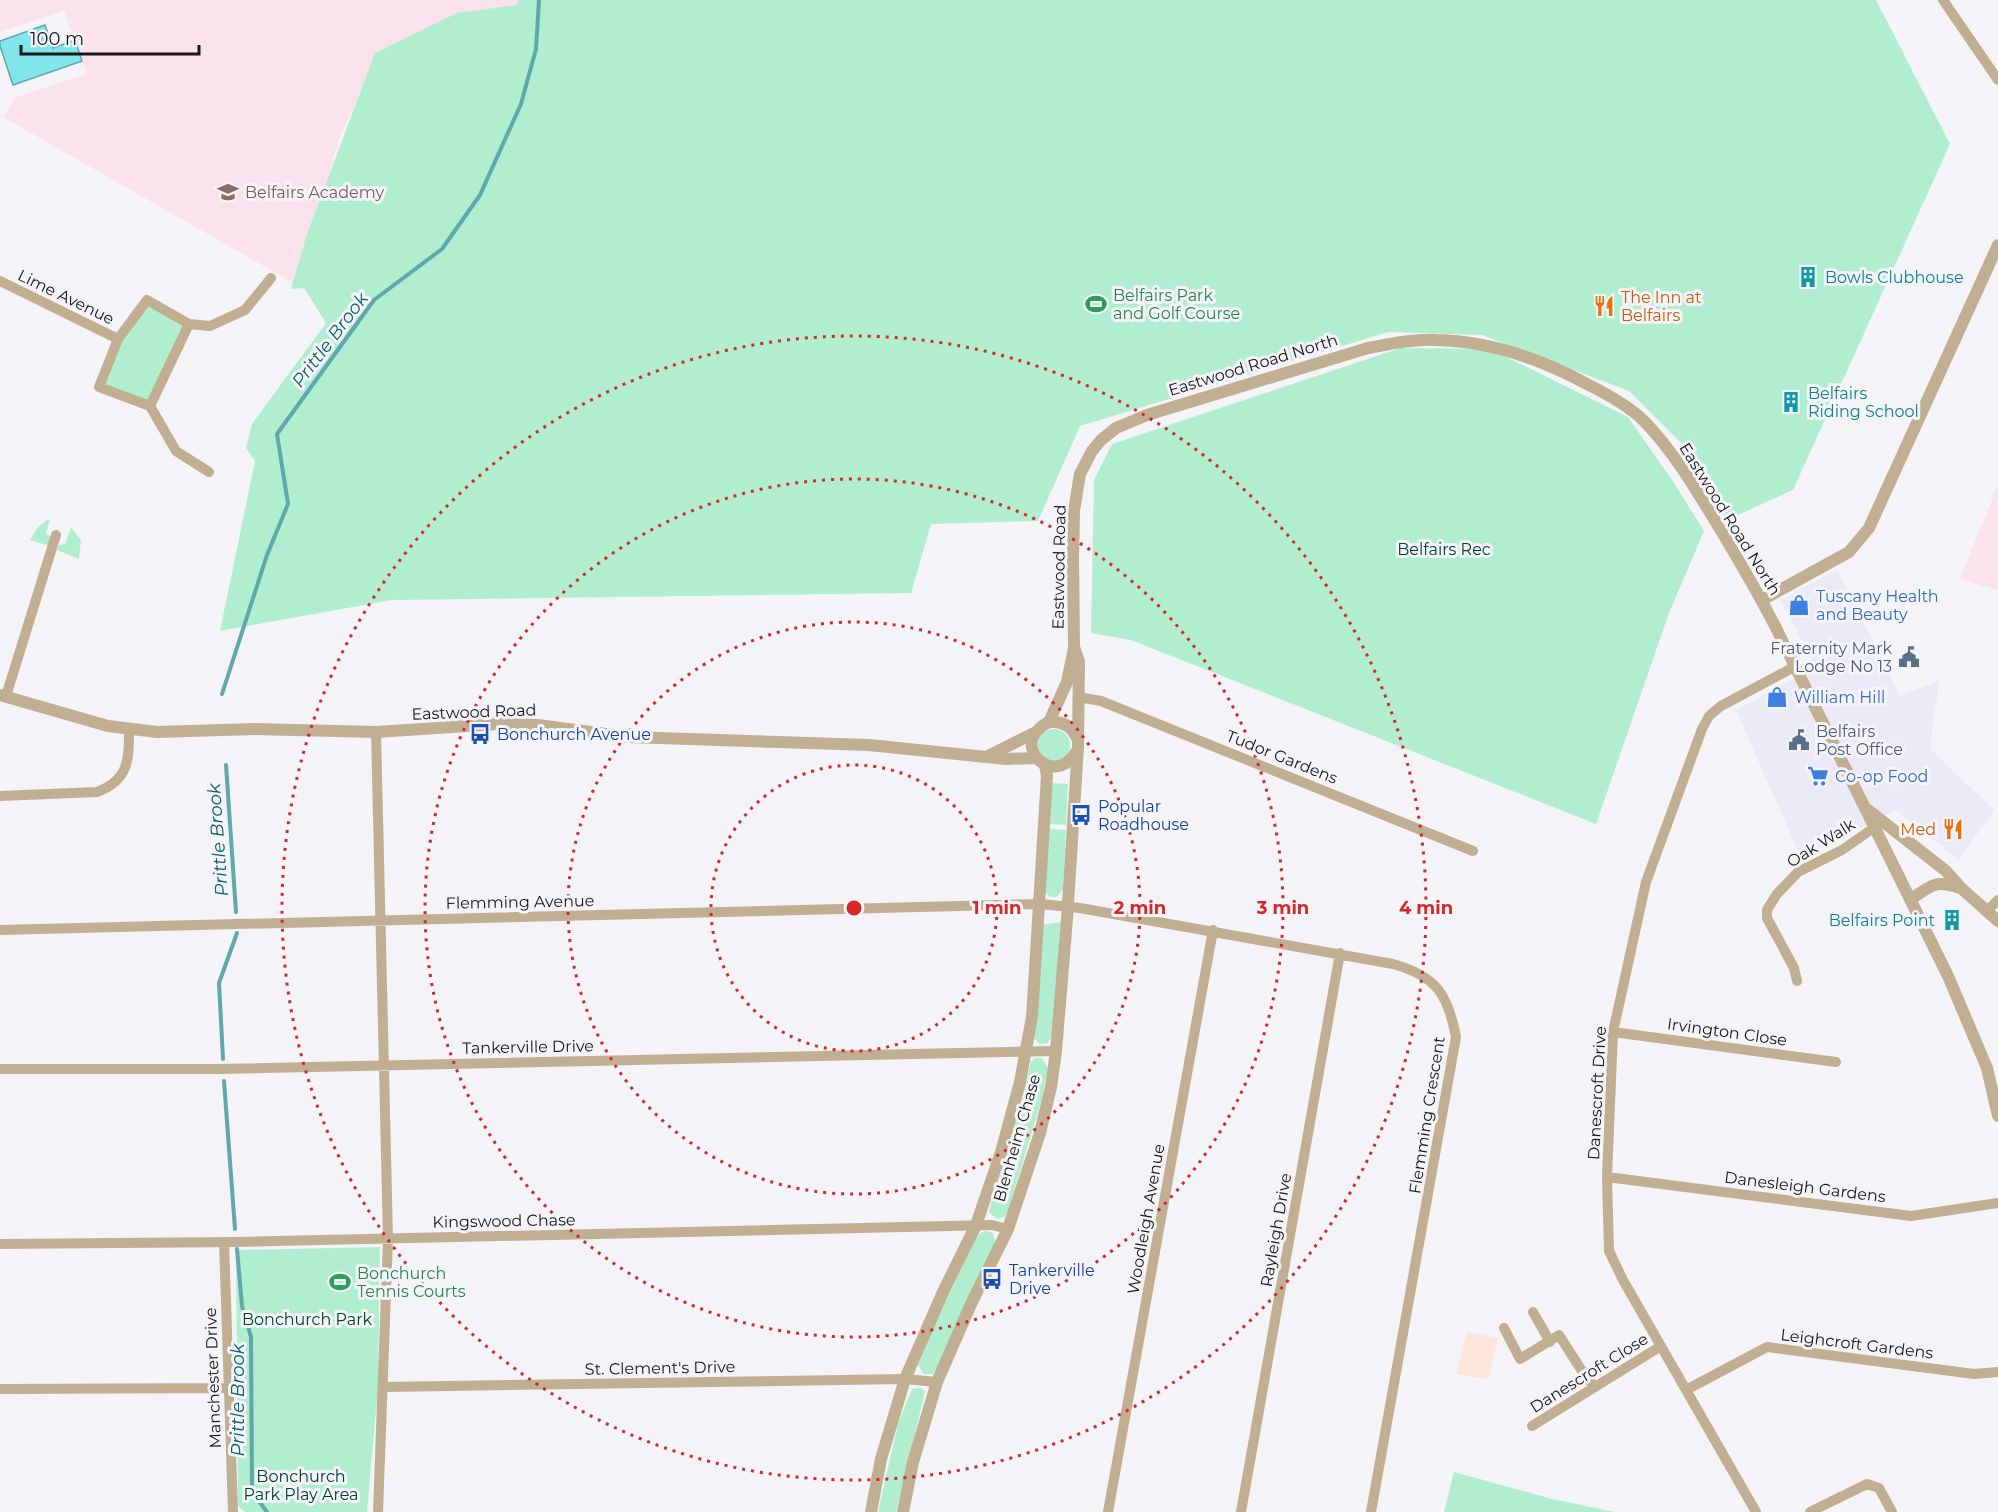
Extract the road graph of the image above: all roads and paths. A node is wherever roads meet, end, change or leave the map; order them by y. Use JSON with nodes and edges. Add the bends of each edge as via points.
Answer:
{"nodes":[{"id":1,"x":1943,"y":0,"type":"edge"},
{"id":2,"x":1998,"y":80,"type":"edge"},
{"id":3,"x":1998,"y":245,"type":"edge"},
{"id":4,"x":271,"y":278,"type":"dead end"},
{"id":5,"x":0,"y":281,"type":"edge"},
{"id":6,"x":189,"y":324,"type":"junction"},
{"id":7,"x":118,"y":339,"type":"junction"},
{"id":8,"x":150,"y":406,"type":"junction"},
{"id":9,"x":209,"y":472,"type":"dead end"},
{"id":10,"x":1077,"y":487,"type":"joint"},
{"id":11,"x":56,"y":535,"type":"dead end"},
{"id":12,"x":1762,"y":600,"type":"junction"},
{"id":13,"x":1074,"y":647,"type":"junction"},
{"id":14,"x":1796,"y":666,"type":"junction"},
{"id":15,"x":3,"y":695,"type":"edge"},
{"id":16,"x":1078,"y":697,"type":"junction"},
{"id":17,"x":1049,"y":722,"type":"junction"},
{"id":18,"x":129,"y":729,"type":"junction"},
{"id":19,"x":376,"y":732,"type":"junction"},
{"id":20,"x":1034,"y":733,"type":"junction"},
{"id":21,"x":1077,"y":738,"type":"junction"},
{"id":22,"x":1076,"y":752,"type":"junction"},
{"id":23,"x":988,"y":756,"type":"junction"},
{"id":24,"x":1041,"y":762,"type":"junction"},
{"id":25,"x":0,"y":796,"type":"edge"},
{"id":26,"x":1864,"y":807,"type":"junction"},
{"id":27,"x":1875,"y":827,"type":"junction"},
{"id":28,"x":1907,"y":841,"type":"junction"},
{"id":29,"x":1473,"y":850,"type":"dead end"},
{"id":30,"x":1889,"y":854,"type":"junction"},
{"id":31,"x":1936,"y":863,"type":"junction"},
{"id":32,"x":1936,"y":883,"type":"junction"},
{"id":33,"x":1961,"y":888,"type":"junction"},
{"id":34,"x":1911,"y":899,"type":"junction"},
{"id":35,"x":1998,"y":900,"type":"edge"},
{"id":36,"x":1040,"y":904,"type":"junction"},
{"id":37,"x":1068,"y":906,"type":"junction"},
{"id":38,"x":1987,"y":911,"type":"junction"},
{"id":39,"x":381,"y":920,"type":"junction"},
{"id":40,"x":1998,"y":921,"type":"edge"},
{"id":41,"x":0,"y":930,"type":"edge"},
{"id":42,"x":1213,"y":930,"type":"junction"},
{"id":43,"x":1340,"y":953,"type":"junction"},
{"id":44,"x":1797,"y":981,"type":"dead end"},
{"id":45,"x":1613,"y":1032,"type":"junction"},
{"id":46,"x":1026,"y":1051,"type":"junction"},
{"id":47,"x":1056,"y":1051,"type":"junction"},
{"id":48,"x":1836,"y":1062,"type":"dead end"},
{"id":49,"x":385,"y":1065,"type":"junction"},
{"id":50,"x":0,"y":1069,"type":"edge"},
{"id":51,"x":1998,"y":1116,"type":"edge"},
{"id":52,"x":1607,"y":1177,"type":"junction"},
{"id":53,"x":1998,"y":1203,"type":"edge"},
{"id":54,"x":976,"y":1225,"type":"junction"},
{"id":55,"x":1008,"y":1229,"type":"junction"},
{"id":56,"x":388,"y":1238,"type":"junction"},
{"id":57,"x":224,"y":1242,"type":"junction"},
{"id":58,"x":0,"y":1244,"type":"edge"},
{"id":59,"x":1533,"y":1312,"type":"dead end"},
{"id":60,"x":1504,"y":1328,"type":"dead end"},
{"id":61,"x":1550,"y":1342,"type":"junction"},
{"id":62,"x":1661,"y":1346,"type":"junction"},
{"id":63,"x":1998,"y":1372,"type":"edge"},
{"id":64,"x":905,"y":1379,"type":"junction"},
{"id":65,"x":937,"y":1382,"type":"junction"},
{"id":66,"x":382,"y":1387,"type":"junction"},
{"id":67,"x":1595,"y":1387,"type":"junction"},
{"id":68,"x":229,"y":1388,"type":"junction"},
{"id":69,"x":0,"y":1389,"type":"edge"},
{"id":70,"x":1686,"y":1390,"type":"junction"},
{"id":71,"x":1532,"y":1426,"type":"dead end"},
{"id":72,"x":233,"y":1512,"type":"edge"},
{"id":73,"x":378,"y":1512,"type":"edge"},
{"id":74,"x":872,"y":1512,"type":"edge"},
{"id":75,"x":903,"y":1512,"type":"edge"},
{"id":76,"x":1108,"y":1512,"type":"edge"},
{"id":77,"x":1241,"y":1512,"type":"edge"},
{"id":78,"x":1371,"y":1512,"type":"edge"},
{"id":79,"x":1756,"y":1512,"type":"edge"},
{"id":80,"x":1810,"y":1512,"type":"edge"},
{"id":81,"x":1892,"y":1512,"type":"edge"}],
"edges":[{"from":1,"to":2,"type":"street"},
{"from":3,"to":12,"type":"street","via":[[1869,528],[1849,552]]},
{"from":4,"to":6,"type":"street","via":[[245,310],[210,326]]},
{"from":5,"to":7,"type":"street","name":"Lime Avenue"},
{"from":6,"to":7,"type":"street","via":[[147,300]]},
{"from":6,"to":8,"type":"street"},
{"from":7,"to":8,"type":"street","via":[[99,387]]},
{"from":8,"to":9,"type":"street","via":[[176,451]]},
{"from":10,"to":12,"type":"street","name":"Eastwood Road North","via":[[1086,462],[1101,440],[1116,428],[1147,414],[1368,348],[1401,342],[1467,342],[1562,370],[1642,419],[1673,454]]},
{"from":10,"to":13,"type":"street","name":"Eastwood Road"},
{"from":11,"to":15,"type":"street"},
{"from":12,"to":14,"type":"street","name":"Eastwood Road North"},
{"from":13,"to":16,"type":"street","name":"Eastwood Road","via":[[1079,662]]},
{"from":13,"to":17,"type":"street","name":"Eastwood Road","via":[[1067,682]]},
{"from":14,"to":26,"type":"street","name":"Eastwood Road North"},
{"from":14,"to":45,"type":"street","name":"Danescroft Drive","via":[[1721,706],[1702,729],[1646,882]]},
{"from":15,"to":18,"type":"street","name":"Eastwood Road"},
{"from":16,"to":21,"type":"street","name":"Eastwood Road"},
{"from":16,"to":29,"type":"street","name":"Tudor Gardens","via":[[1101,701]]},
{"from":17,"to":20,"type":"street"},
{"from":17,"to":21,"type":"street","via":[[1068,726]]},
{"from":18,"to":19,"type":"street","name":"Eastwood Road"},
{"from":18,"to":25,"type":"street","via":[[126,766],[117,782],[107,789]]},
{"from":19,"to":23,"type":"street","name":"Eastwood Road","via":[[538,725],[628,737],[858,744]]},
{"from":19,"to":39,"type":"street"},
{"from":20,"to":23,"type":"street"},
{"from":20,"to":24,"type":"street","via":[[1032,751]]},
{"from":21,"to":22,"type":"street"},
{"from":22,"to":24,"type":"street","via":[[1062,766]]},
{"from":22,"to":37,"type":"street","name":"Blenheim Chase"},
{"from":23,"to":24,"type":"street","name":"Eastwood Road"},
{"from":24,"to":36,"type":"street","name":"Blenheim Chase","via":[[1047,776]]},
{"from":26,"to":27,"type":"street","name":"Eastwood Road North"},
{"from":26,"to":28,"type":"street"},
{"from":27,"to":30,"type":"street","name":"Eastwood Road North"},
{"from":27,"to":44,"type":"street","name":"Oak Walk","via":[[1842,850],[1798,872],[1767,910],[1767,918]]},
{"from":28,"to":30,"type":"street"},
{"from":28,"to":31,"type":"street"},
{"from":30,"to":34,"type":"street","name":"Eastwood Road North"},
{"from":31,"to":32,"type":"street"},
{"from":31,"to":33,"type":"street"},
{"from":32,"to":33,"type":"street"},
{"from":32,"to":34,"type":"street"},
{"from":33,"to":38,"type":"street"},
{"from":34,"to":51,"type":"street","name":"Eastwood Road North","via":[[1975,1038],[1987,1068]]},
{"from":35,"to":38,"type":"street"},
{"from":36,"to":37,"type":"street","name":"Flemming Crescent"},
{"from":36,"to":39,"type":"street","name":"Flemming Avenue"},
{"from":36,"to":46,"type":"street","name":"Blenheim Chase"},
{"from":37,"to":42,"type":"street","name":"Flemming Crescent"},
{"from":37,"to":47,"type":"street","name":"Blenheim Chase"},
{"from":38,"to":40,"type":"street"},
{"from":39,"to":41,"type":"street","name":"Flemming Avenue"},
{"from":39,"to":49,"type":"street"},
{"from":42,"to":43,"type":"street","name":"Flemming Crescent"},
{"from":42,"to":76,"type":"street","name":"Woodleigh Avenue"},
{"from":43,"to":77,"type":"street","name":"Rayleigh Drive"},
{"from":43,"to":78,"type":"street","name":"Flemming Crescent","via":[[1414,969],[1432,981],[1445,998],[1456,1037]]},
{"from":45,"to":48,"type":"street","name":"Irvington Close"},
{"from":45,"to":52,"type":"street","name":"Danescroft Drive"},
{"from":46,"to":47,"type":"street","name":"Tankerville Drive"},
{"from":46,"to":49,"type":"street","name":"Tankerville Drive"},
{"from":46,"to":54,"type":"street","name":"Blenheim Chase","via":[[1004,1142]]},
{"from":47,"to":55,"type":"street","name":"Blenheim Chase","via":[[1040,1133]]},
{"from":49,"to":50,"type":"street","name":"Tankerville Drive"},
{"from":49,"to":56,"type":"street"},
{"from":52,"to":53,"type":"street","name":"Danesleigh Gardens","via":[[1911,1216]]},
{"from":52,"to":62,"type":"street","name":"Danescroft Drive","via":[[1609,1251]]},
{"from":54,"to":55,"type":"street","name":"Kingswood Chase"},
{"from":54,"to":56,"type":"street","name":"Kingswood Chase"},
{"from":54,"to":64,"type":"street","name":"Blenheim Chase"},
{"from":55,"to":65,"type":"street","name":"Blenheim Chase"},
{"from":56,"to":57,"type":"street","name":"Kingswood Chase"},
{"from":56,"to":66,"type":"street"},
{"from":57,"to":58,"type":"street","name":"Kingswood Chase"},
{"from":57,"to":68,"type":"street","name":"Manchester Drive"},
{"from":59,"to":61,"type":"street"},
{"from":60,"to":61,"type":"street","via":[[1520,1359]]},
{"from":61,"to":67,"type":"street","via":[[1559,1335]]},
{"from":62,"to":67,"type":"street","name":"Danescroft Close"},
{"from":62,"to":70,"type":"street","name":"Danescroft Drive"},
{"from":63,"to":70,"type":"street","name":"Leighcroft Gardens","via":[[1974,1374],[1767,1347]]},
{"from":64,"to":65,"type":"street","name":"St. Clement's Drive"},
{"from":64,"to":66,"type":"street","name":"St. Clement's Drive"},
{"from":64,"to":74,"type":"street","name":"Blenheim Chase","via":[[881,1459]]},
{"from":65,"to":75,"type":"street","name":"Blenheim Chase"},
{"from":66,"to":73,"type":"street"},
{"from":67,"to":71,"type":"street","name":"Danescroft Close"},
{"from":68,"to":69,"type":"street"},
{"from":68,"to":72,"type":"street","name":"Manchester Drive"},
{"from":70,"to":79,"type":"street","name":"Danescroft Drive"},
{"from":80,"to":81,"type":"street","via":[[1867,1484],[1879,1488]]}]}
